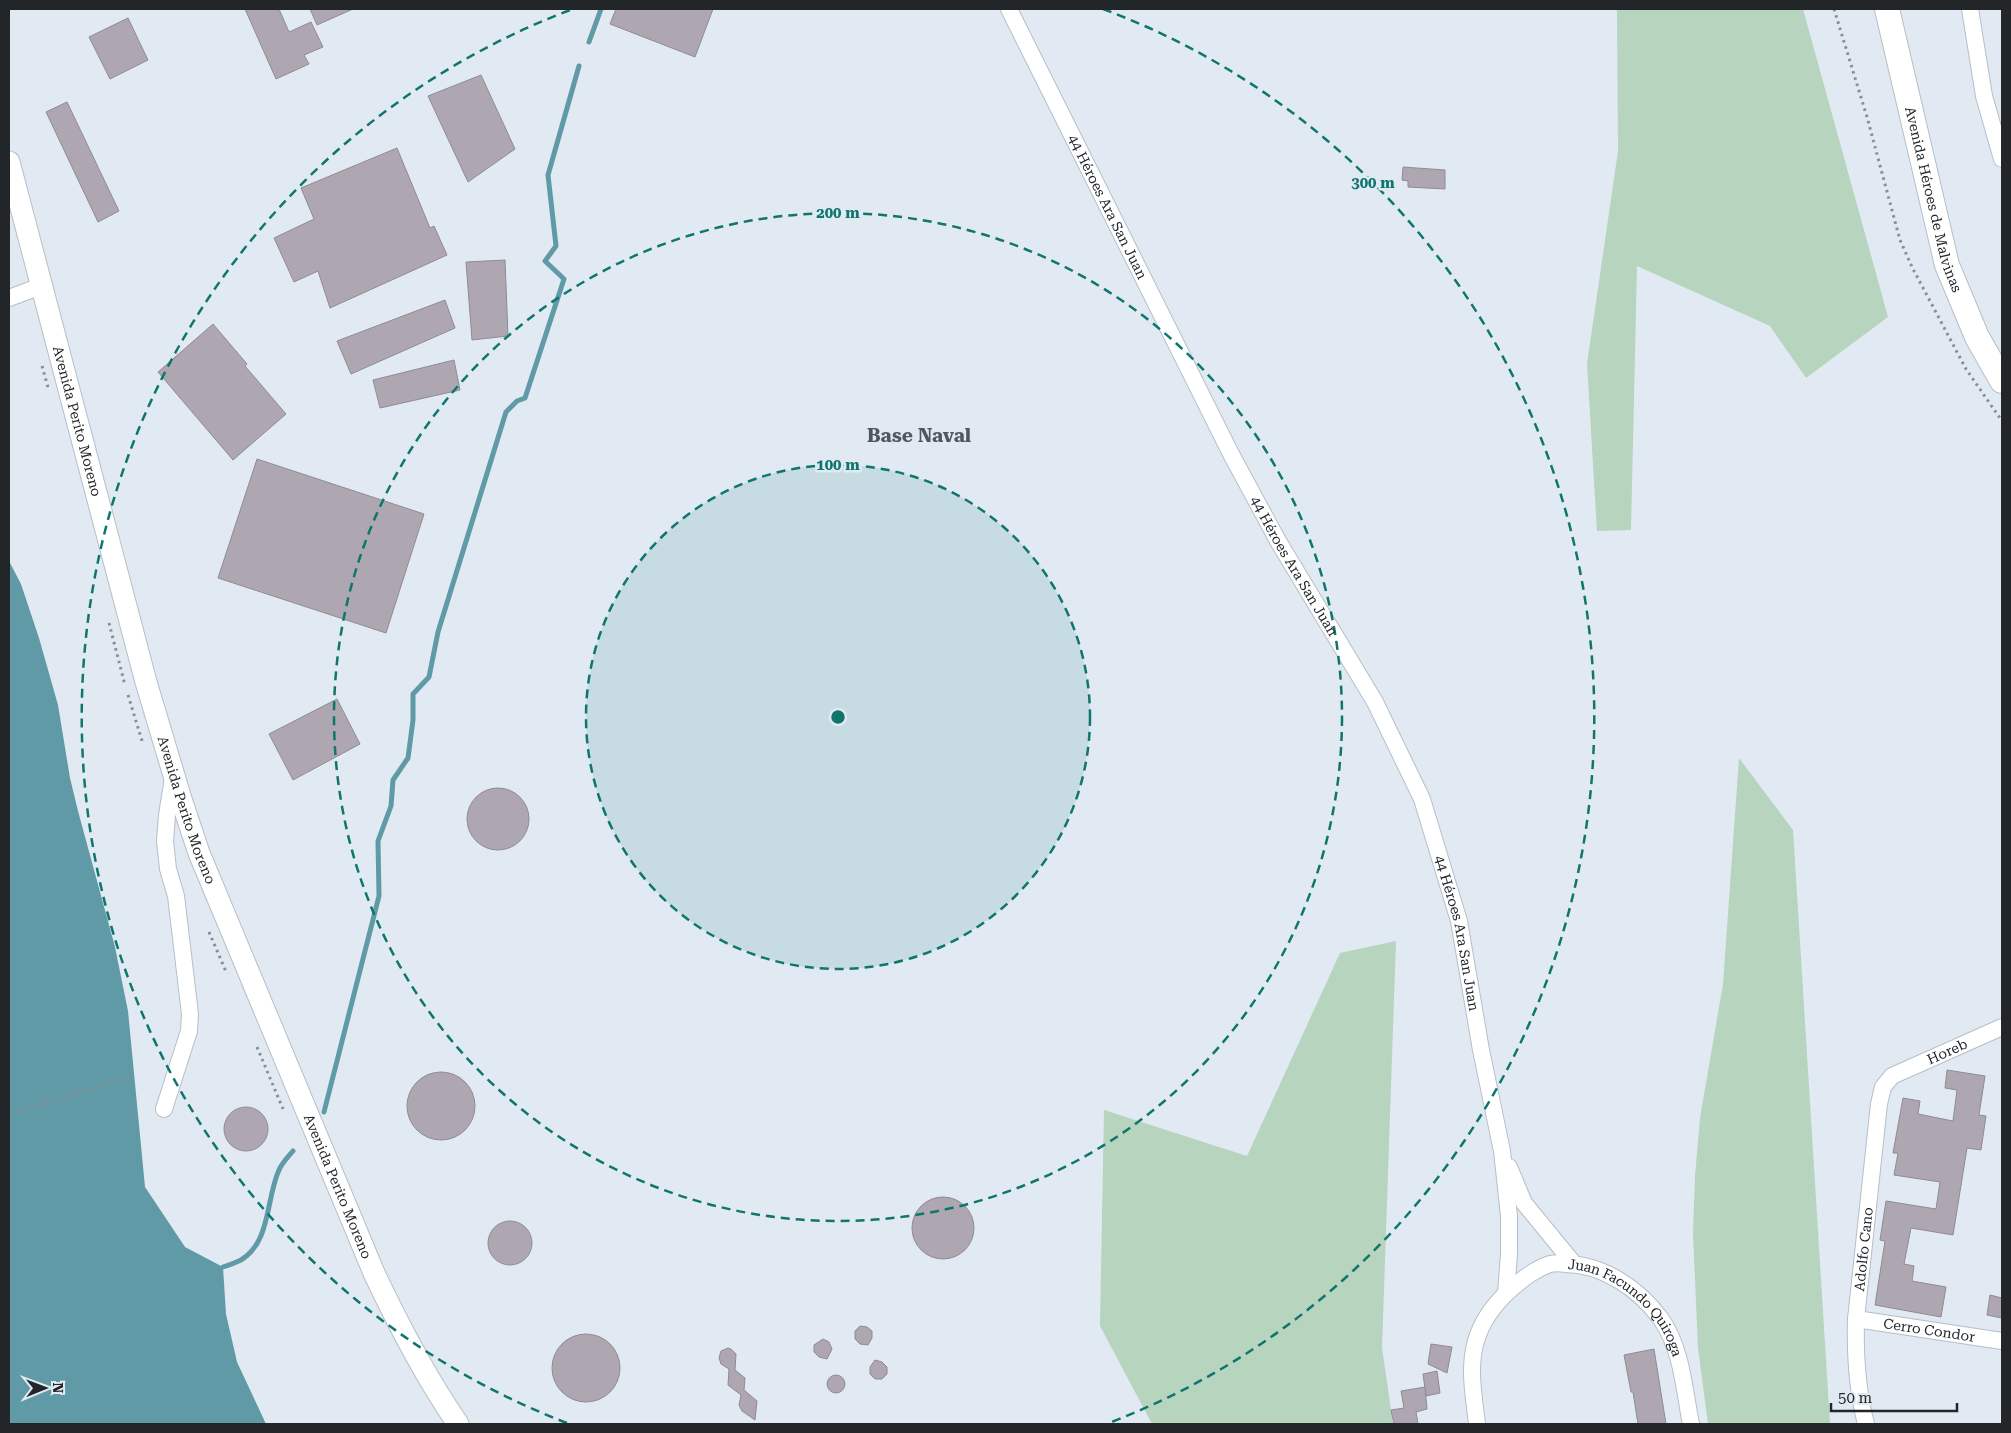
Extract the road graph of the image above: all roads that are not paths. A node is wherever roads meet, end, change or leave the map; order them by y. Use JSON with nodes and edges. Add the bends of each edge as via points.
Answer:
{"nodes":[{"id":1,"x":1009,"y":9,"type":"edge"},
{"id":2,"x":1887,"y":9,"type":"edge"},
{"id":3,"x":1970,"y":9,"type":"edge"},
{"id":4,"x":2002,"y":158,"type":"edge"},
{"id":5,"x":9,"y":162,"type":"edge"},
{"id":6,"x":41,"y":286,"type":"junction"},
{"id":7,"x":9,"y":298,"type":"edge"},
{"id":8,"x":2002,"y":381,"type":"edge"},
{"id":9,"x":173,"y":776,"type":"junction"},
{"id":10,"x":2002,"y":1027,"type":"edge"},
{"id":11,"x":1892,"y":1076,"type":"joint"},
{"id":12,"x":164,"y":1109,"type":"dead end"},
{"id":13,"x":1502,"y":1151,"type":"junction"},
{"id":14,"x":1574,"y":1264,"type":"junction"},
{"id":15,"x":1506,"y":1293,"type":"junction"},
{"id":16,"x":1856,"y":1320,"type":"junction"},
{"id":17,"x":2002,"y":1341,"type":"edge"},
{"id":18,"x":458,"y":1424,"type":"edge"},
{"id":19,"x":1477,"y":1424,"type":"edge"},
{"id":20,"x":1690,"y":1424,"type":"edge"},
{"id":21,"x":1866,"y":1424,"type":"edge"}],
"edges":[{"from":1,"to":13,"type":"street","name":"44 Héroes Ara San Juan","via":[[1231,454],[1278,541],[1375,702],[1422,799],[1458,921]]},
{"from":2,"to":8,"type":"highway","name":"Avenida Héroes de Malvinas","via":[[1947,265],[1977,337]]},
{"from":3,"to":4,"type":"street","via":[[1984,96]]},
{"from":5,"to":6,"type":"main road","name":"Avenida Perito Moreno"},
{"from":6,"to":7,"type":"street"},
{"from":6,"to":9,"type":"main road","name":"Avenida Perito Moreno"},
{"from":9,"to":12,"type":"street","via":[[165,841],[168,869],[176,896],[190,1014],[189,1031]]},
{"from":9,"to":18,"type":"main road","name":"Avenida Perito Moreno","via":[[220,905],[374,1273],[433,1388]]},
{"from":10,"to":11,"type":"street","name":"Horeb"},
{"from":11,"to":16,"type":"street","name":"Adolfo Cano","via":[[1883,1087],[1879,1104]]},
{"from":13,"to":14,"type":"street","name":"44 Héroes Ara San Juan","via":[[1524,1203]]},
{"from":13,"to":15,"type":"street","name":"44 Héroes Ara San Juan","via":[[1509,1216]]},
{"from":14,"to":15,"type":"street","name":"Juan Facundo Quiroga","via":[[1552,1263],[1529,1274]]},
{"from":14,"to":20,"type":"street","name":"Juan Facundo Quiroga","via":[[1619,1280],[1642,1297],[1662,1320],[1678,1352]]},
{"from":15,"to":19,"type":"street","name":"Juan Facundo Quiroga","via":[[1486,1316],[1476,1342],[1472,1384]]},
{"from":16,"to":17,"type":"street","name":"Cerro Condor"},
{"from":16,"to":21,"type":"street","name":"Adolfo Cano","via":[[1855,1351]]}]}
